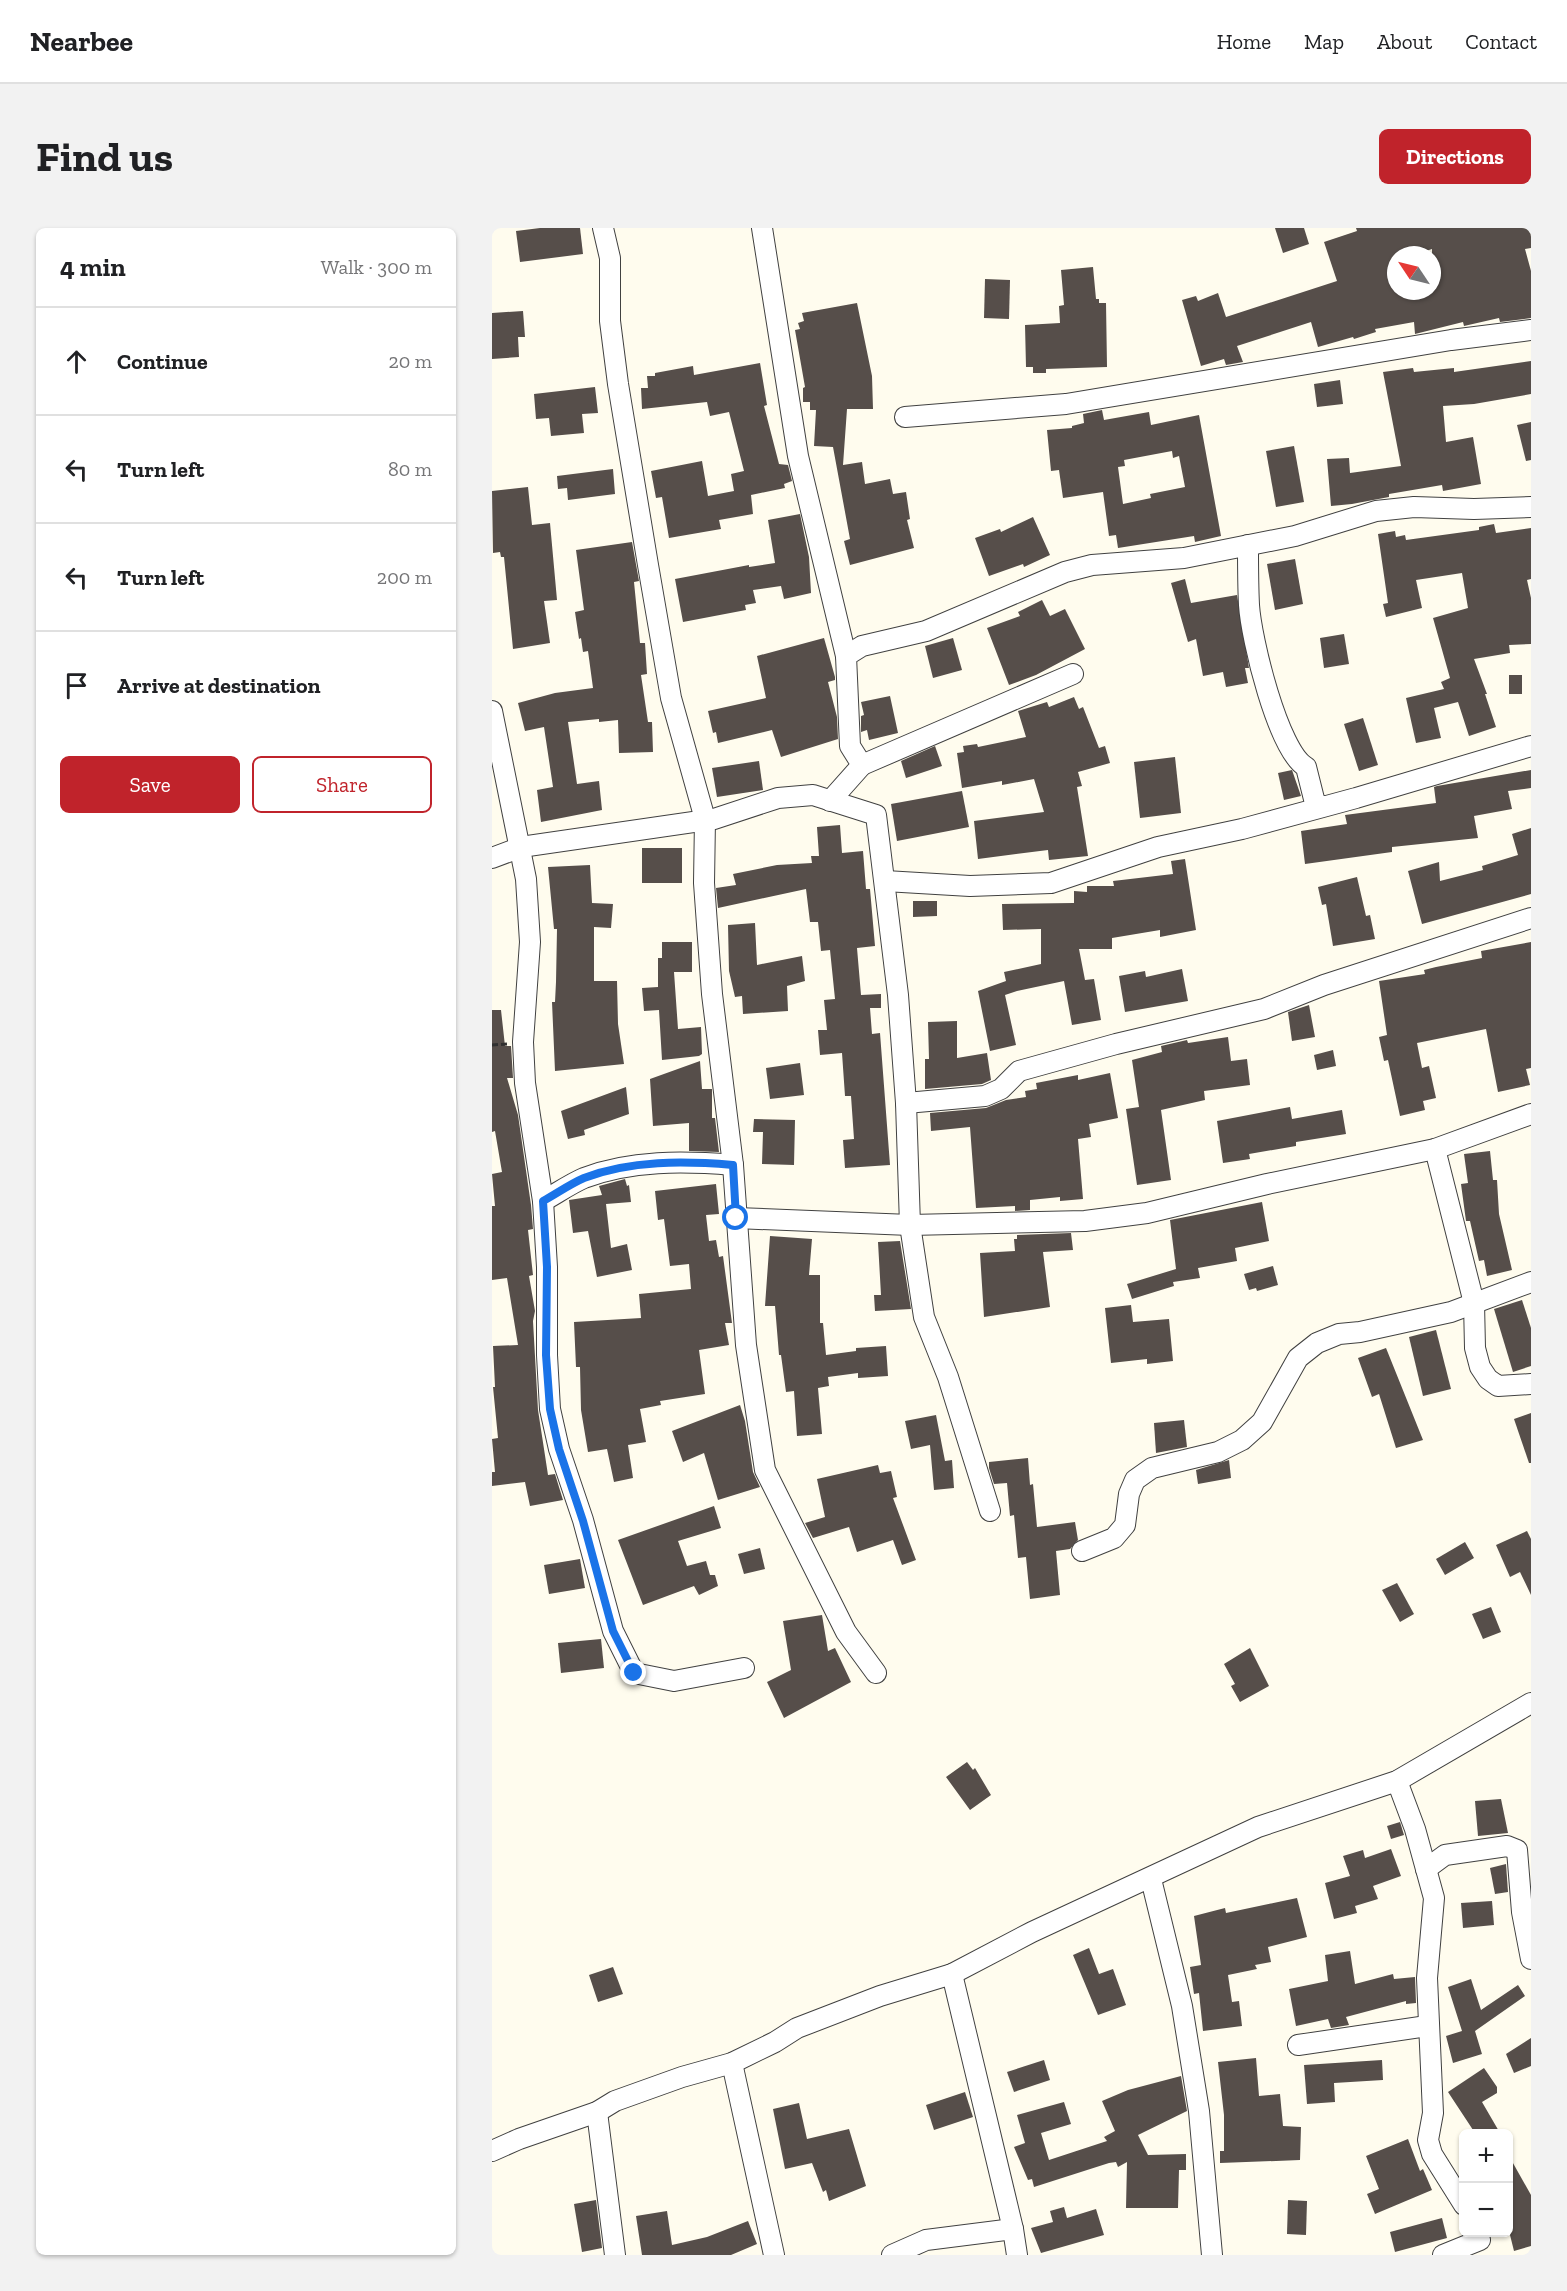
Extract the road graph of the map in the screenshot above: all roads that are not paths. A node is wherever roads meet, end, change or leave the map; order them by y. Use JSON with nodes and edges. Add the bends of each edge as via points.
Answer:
{"nodes":[{"id":1,"x":603,"y":228,"type":"edge"},
{"id":2,"x":762,"y":228,"type":"edge"},
{"id":3,"x":1531,"y":330,"type":"edge"},
{"id":4,"x":905,"y":417,"type":"dead end"},
{"id":5,"x":1531,"y":507,"type":"edge"},
{"id":6,"x":1248,"y":545,"type":"junction"},
{"id":7,"x":846,"y":656,"type":"junction"},
{"id":8,"x":1073,"y":674,"type":"dead end"},
{"id":9,"x":492,"y":711,"type":"edge"},
{"id":10,"x":1531,"y":746,"type":"edge"},
{"id":11,"x":862,"y":765,"type":"junction"},
{"id":12,"x":830,"y":801,"type":"junction"},
{"id":13,"x":1323,"y":806,"type":"junction"},
{"id":14,"x":705,"y":819,"type":"junction"},
{"id":15,"x":521,"y":847,"type":"junction"},
{"id":16,"x":492,"y":858,"type":"edge"},
{"id":17,"x":885,"y":881,"type":"junction"},
{"id":18,"x":1531,"y":918,"type":"edge"},
{"id":19,"x":906,"y":1103,"type":"junction"},
{"id":20,"x":1531,"y":1114,"type":"edge"},
{"id":21,"x":1435,"y":1149,"type":"junction"},
{"id":22,"x":733,"y":1165,"type":"junction"},
{"id":23,"x":543,"y":1201,"type":"junction"},
{"id":24,"x":736,"y":1218,"type":"junction"},
{"id":25,"x":910,"y":1226,"type":"junction"},
{"id":26,"x":1531,"y":1282,"type":"edge"},
{"id":27,"x":1474,"y":1303,"type":"junction"},
{"id":28,"x":1531,"y":1384,"type":"edge"},
{"id":29,"x":990,"y":1511,"type":"dead end"},
{"id":30,"x":1082,"y":1551,"type":"dead end"},
{"id":31,"x":744,"y":1668,"type":"dead end"},
{"id":32,"x":876,"y":1673,"type":"dead end"},
{"id":33,"x":1531,"y":1703,"type":"edge"},
{"id":34,"x":1397,"y":1781,"type":"junction"},
{"id":35,"x":1426,"y":1869,"type":"junction"},
{"id":36,"x":1151,"y":1879,"type":"junction"},
{"id":37,"x":1531,"y":1959,"type":"edge"},
{"id":38,"x":952,"y":1974,"type":"junction"},
{"id":39,"x":1427,"y":2026,"type":"junction"},
{"id":40,"x":1298,"y":2045,"type":"dead end"},
{"id":41,"x":732,"y":2064,"type":"junction"},
{"id":42,"x":597,"y":2112,"type":"junction"},
{"id":43,"x":492,"y":2151,"type":"edge"},
{"id":44,"x":1459,"y":2197,"type":"edge"},
{"id":45,"x":1013,"y":2229,"type":"junction"},
{"id":46,"x":1480,"y":2243,"type":"edge"},
{"id":47,"x":615,"y":2255,"type":"edge"},
{"id":48,"x":774,"y":2255,"type":"edge"},
{"id":49,"x":892,"y":2255,"type":"edge"},
{"id":50,"x":1017,"y":2255,"type":"edge"},
{"id":51,"x":1212,"y":2255,"type":"edge"},
{"id":52,"x":1443,"y":2255,"type":"edge"}],
"edges":[{"from":1,"to":14,"type":"street","via":[[610,258],[610,321],[618,384],[648,565],[671,698]]},
{"from":2,"to":7,"type":"street","via":[[798,456]]},
{"from":3,"to":4,"type":"street","via":[[1066,404]]},
{"from":5,"to":6,"type":"street","via":[[1414,507],[1376,511],[1295,536]]},
{"from":6,"to":7,"type":"street","via":[[1184,558],[1092,565],[1065,572],[926,631],[862,646]]},
{"from":6,"to":13,"type":"street","via":[[1249,607],[1262,675],[1284,737],[1299,763],[1306,767],[1315,802]]},
{"from":7,"to":11,"type":"street","via":[[850,746]]},
{"from":8,"to":11,"type":"street"},
{"from":9,"to":15,"type":"street"},
{"from":10,"to":13,"type":"street"},
{"from":11,"to":12,"type":"street"},
{"from":12,"to":14,"type":"street","via":[[813,795],[778,798]]},
{"from":12,"to":17,"type":"street","via":[[876,815]]},
{"from":13,"to":17,"type":"street","via":[[1158,847],[1051,883],[970,886]]},
{"from":14,"to":15,"type":"street"},
{"from":14,"to":22,"type":"street","via":[[708,940]]},
{"from":15,"to":16,"type":"street"},
{"from":15,"to":23,"type":"street","via":[[530,942],[523,1042],[525,1083]]},
{"from":17,"to":19,"type":"street"},
{"from":18,"to":19,"type":"street","via":[[1324,985],[1264,1009],[1019,1071],[1001,1089],[985,1096]]},
{"from":19,"to":25,"type":"street"},
{"from":20,"to":21,"type":"street"},
{"from":21,"to":25,"type":"street","via":[[1147,1213],[1085,1221]]},
{"from":21,"to":27,"type":"street"},
{"from":22,"to":23,"type":"street","via":[[661,1162],[621,1169],[584,1179]]},
{"from":22,"to":24,"type":"street"},
{"from":23,"to":31,"type":"street","via":[[550,1409],[613,1631],[634,1673],[674,1681]]},
{"from":24,"to":25,"type":"street"},
{"from":24,"to":32,"type":"street","via":[[746,1345],[765,1470],[846,1632]]},
{"from":25,"to":29,"type":"street","via":[[924,1317],[948,1377]]},
{"from":26,"to":27,"type":"street"},
{"from":27,"to":28,"type":"street","via":[[1475,1348],[1488,1379],[1498,1386]]},
{"from":27,"to":30,"type":"street","via":[[1452,1312],[1339,1334],[1317,1343],[1298,1358],[1262,1422],[1242,1440],[1218,1452],[1152,1468],[1135,1480],[1125,1525],[1114,1538]]},
{"from":33,"to":34,"type":"street"},
{"from":34,"to":35,"type":"street"},
{"from":34,"to":36,"type":"street","via":[[1258,1827]]},
{"from":35,"to":37,"type":"street","via":[[1445,1855],[1506,1846],[1517,1850]]},
{"from":35,"to":39,"type":"street","via":[[1434,1898]]},
{"from":36,"to":38,"type":"street","via":[[1032,1932]]},
{"from":36,"to":51,"type":"street","via":[[1182,2006],[1199,2111]]},
{"from":38,"to":41,"type":"street","via":[[797,2028]]},
{"from":38,"to":45,"type":"street"},
{"from":39,"to":40,"type":"street"},
{"from":39,"to":44,"type":"street","via":[[1432,2089],[1428,2140],[1432,2154]]},
{"from":41,"to":42,"type":"street","via":[[682,2077],[615,2101]]},
{"from":41,"to":48,"type":"street"},
{"from":42,"to":43,"type":"street"},
{"from":42,"to":47,"type":"street"},
{"from":45,"to":49,"type":"street","via":[[926,2240]]},
{"from":45,"to":50,"type":"street"},
{"from":46,"to":52,"type":"street"}]}
